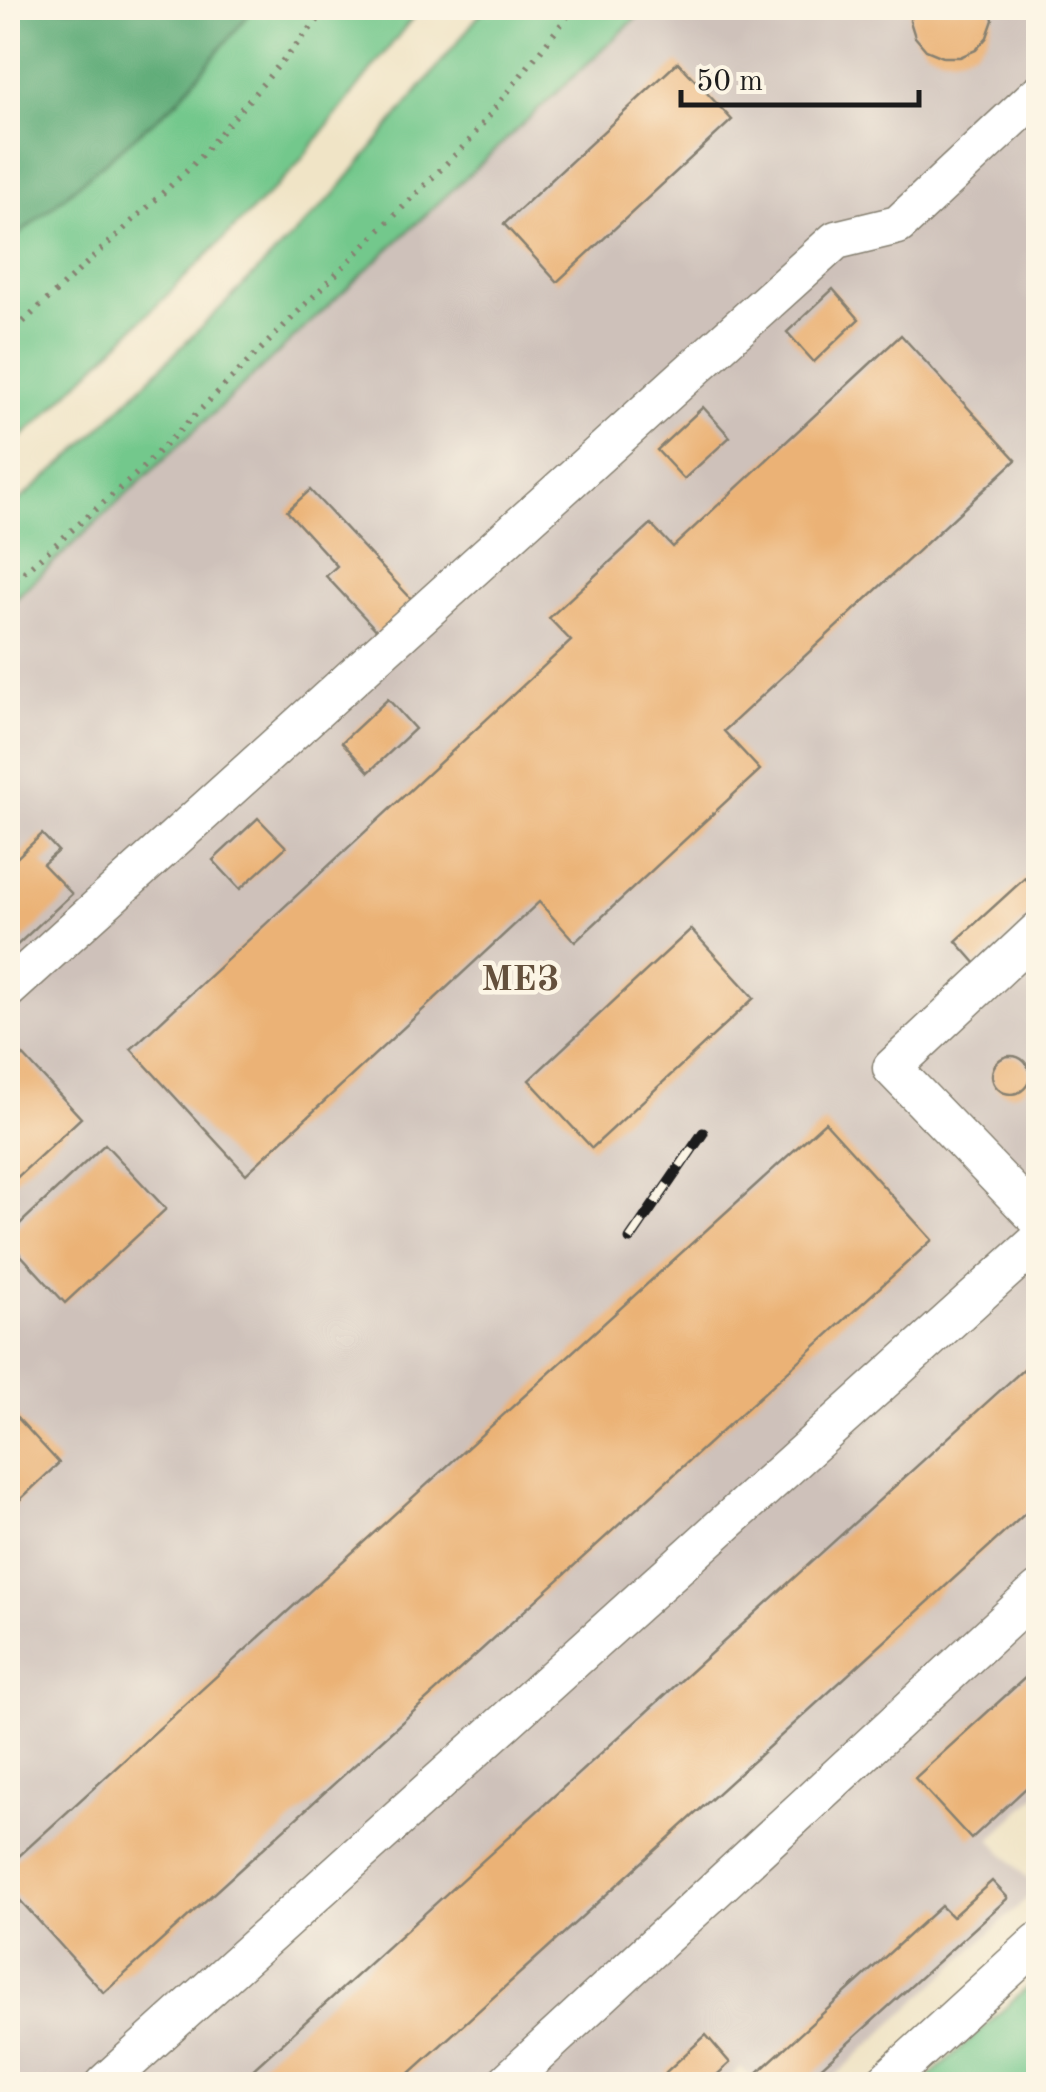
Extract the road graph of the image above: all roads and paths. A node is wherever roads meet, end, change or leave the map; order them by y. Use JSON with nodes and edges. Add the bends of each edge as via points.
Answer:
{"nodes":[{"id":1,"x":328,"y":8,"type":"edge"},
{"id":2,"x":574,"y":8,"type":"edge"},
{"id":3,"x":1038,"y":94,"type":"edge"},
{"id":4,"x":8,"y":336,"type":"edge"},
{"id":5,"x":8,"y":586,"type":"edge"},
{"id":6,"x":1038,"y":931,"type":"edge"},
{"id":7,"x":8,"y":989,"type":"edge"},
{"id":8,"x":1038,"y":1219,"type":"edge"},
{"id":9,"x":1038,"y":1241,"type":"edge"},
{"id":10,"x":1038,"y":1591,"type":"edge"},
{"id":11,"x":1038,"y":1942,"type":"edge"},
{"id":12,"x":104,"y":2084,"type":"edge"},
{"id":13,"x":506,"y":2084,"type":"edge"},
{"id":14,"x":882,"y":2084,"type":"edge"}],
"edges":[{"from":1,"to":4,"type":"path","via":[[193,165]]},
{"from":2,"to":5,"type":"path","via":[[470,140],[135,475]]},
{"from":3,"to":7,"type":"street","via":[[898,224],[836,240]]},
{"from":6,"to":8,"type":"street","via":[[892,1068]]},
{"from":9,"to":12,"type":"street"},
{"from":10,"to":13,"type":"street"},
{"from":11,"to":14,"type":"street"}]}
